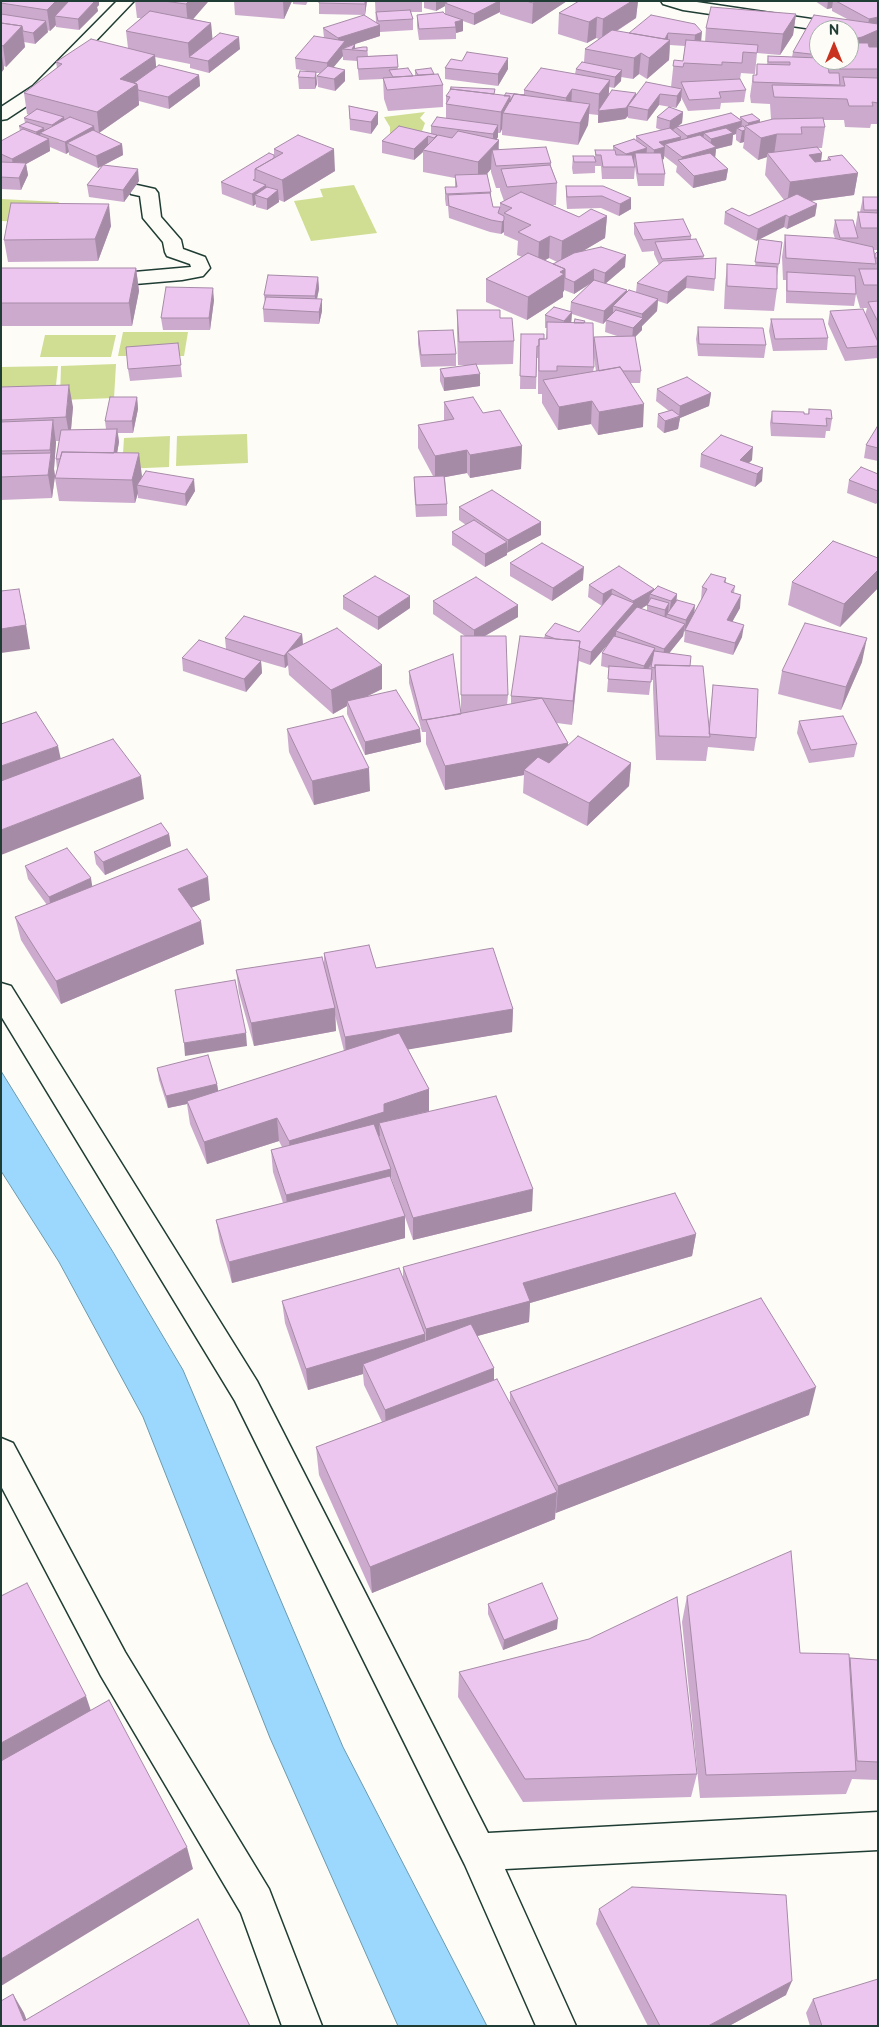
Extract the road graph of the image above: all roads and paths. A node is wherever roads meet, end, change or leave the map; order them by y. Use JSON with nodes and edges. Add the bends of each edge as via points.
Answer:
{"nodes":[{"id":1,"x":126,"y":1,"type":"edge"},
{"id":2,"x":669,"y":1,"type":"edge"},
{"id":3,"x":878,"y":37,"type":"edge"},
{"id":4,"x":1,"y":115,"type":"edge"},
{"id":5,"x":137,"y":190,"type":"dead end"},
{"id":6,"x":84,"y":282,"type":"edge"},
{"id":7,"x":1,"y":993,"type":"edge"},
{"id":8,"x":1,"y":1453,"type":"edge"},
{"id":9,"x":878,"y":1831,"type":"edge"},
{"id":10,"x":478,"y":1852,"type":"junction"},
{"id":11,"x":302,"y":2026,"type":"edge"},
{"id":12,"x":556,"y":2026,"type":"edge"}],
"edges":[{"from":1,"to":4,"type":"street","via":[[39,90]]},
{"from":2,"to":3,"type":"street"},
{"from":5,"to":6,"type":"street","via":[[149,193],[152,218],[172,240],[174,252],[198,261],[201,268],[182,274]]},
{"from":7,"to":10,"type":"street","via":[[246,1391]]},
{"from":8,"to":11,"type":"street","via":[[113,1664],[256,1902]]},
{"from":9,"to":10,"type":"street"},
{"from":10,"to":12,"type":"street"}]}
